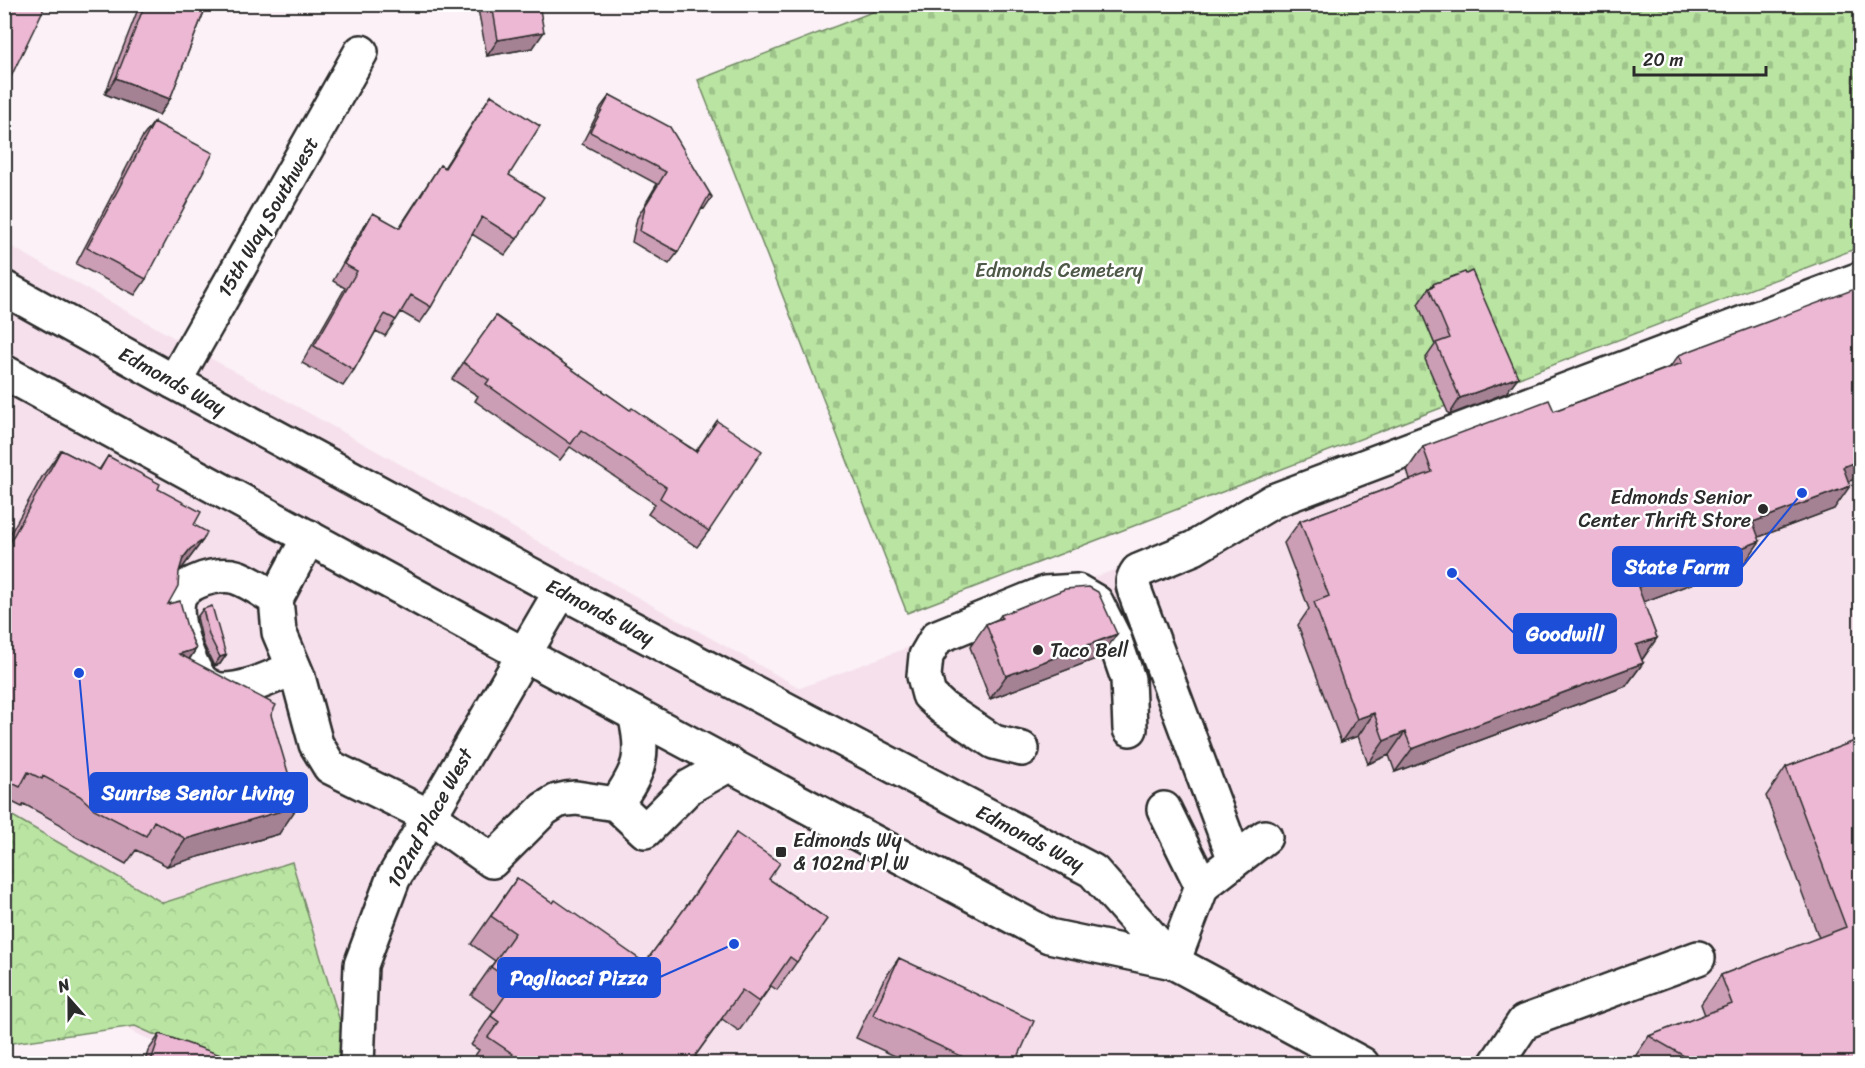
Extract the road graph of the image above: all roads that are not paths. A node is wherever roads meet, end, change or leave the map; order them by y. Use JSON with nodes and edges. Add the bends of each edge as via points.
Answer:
{"nodes":[{"id":1,"x":361,"y":52,"type":"dead end"},
{"id":2,"x":1860,"y":279,"type":"edge"},
{"id":3,"x":4,"y":288,"type":"edge"},
{"id":4,"x":4,"y":372,"type":"edge"},
{"id":5,"x":174,"y":382,"type":"junction"},
{"id":6,"x":309,"y":537,"type":"junction"},
{"id":7,"x":561,"y":591,"type":"junction"},
{"id":8,"x":276,"y":598,"type":"junction"},
{"id":9,"x":523,"y":654,"type":"junction"},
{"id":10,"x":294,"y":668,"type":"junction"},
{"id":11,"x":635,"y":714,"type":"junction"},
{"id":12,"x":1130,"y":729,"type":"dead end"},
{"id":13,"x":1022,"y":749,"type":"dead end"},
{"id":14,"x":730,"y":764,"type":"junction"},
{"id":15,"x":616,"y":804,"type":"junction"},
{"id":16,"x":1164,"y":809,"type":"dead end"},
{"id":17,"x":429,"y":816,"type":"junction"},
{"id":18,"x":1264,"y":837,"type":"dead end"},
{"id":19,"x":1235,"y":860,"type":"junction"},
{"id":20,"x":1202,"y":886,"type":"junction"},
{"id":21,"x":1698,"y":958,"type":"dead end"},
{"id":22,"x":1173,"y":962,"type":"junction"},
{"id":23,"x":357,"y":1064,"type":"edge"},
{"id":24,"x":1362,"y":1064,"type":"edge"},
{"id":25,"x":1496,"y":1064,"type":"edge"}],
"edges":[{"from":1,"to":5,"type":"main road","name":"15th Way Southwest"},
{"from":2,"to":19,"type":"main road","via":[[1273,501],[1194,548],[1138,571],[1132,583]]},
{"from":3,"to":5,"type":"main road","name":"Edmonds Way"},
{"from":4,"to":6,"type":"main road","name":"Edmonds Way"},
{"from":5,"to":7,"type":"main road","name":"Edmonds Way"},
{"from":6,"to":8,"type":"main road"},
{"from":6,"to":9,"type":"main road","name":"Edmonds Way"},
{"from":7,"to":9,"type":"main road","name":"102nd Place West"},
{"from":7,"to":22,"type":"main road","name":"Edmonds Way","via":[[1093,871]]},
{"from":8,"to":10,"type":"main road","via":[[279,632]]},
{"from":8,"to":10,"type":"main road","via":[[235,576],[202,579],[181,593],[179,628],[189,660],[202,682],[218,690],[258,682]]},
{"from":9,"to":11,"type":"main road","name":"Edmonds Way"},
{"from":9,"to":17,"type":"main road","name":"102nd Place West"},
{"from":10,"to":17,"type":"main road","via":[[316,744],[330,767]]},
{"from":11,"to":14,"type":"main road","name":"Edmonds Way"},
{"from":11,"to":15,"type":"main road","via":[[641,756]]},
{"from":12,"to":13,"type":"main road","via":[[1128,679],[1096,602],[1077,591],[1045,593],[938,637],[926,656],[924,676],[929,695],[994,742]]},
{"from":14,"to":15,"type":"main road","via":[[689,787],[645,831]]},
{"from":14,"to":22,"type":"main road","name":"Edmonds Way","via":[[1049,936]]},
{"from":15,"to":17,"type":"main road","via":[[576,798],[557,801],[492,861]]},
{"from":16,"to":20,"type":"main road"},
{"from":17,"to":23,"type":"main road","name":"102nd Place West","via":[[393,879],[361,965]]},
{"from":18,"to":19,"type":"main road"},
{"from":19,"to":20,"type":"main road"},
{"from":20,"to":22,"type":"main road"},
{"from":21,"to":25,"type":"main road","via":[[1524,1022]]},
{"from":22,"to":24,"type":"main road","name":"Edmonds Way"}]}
